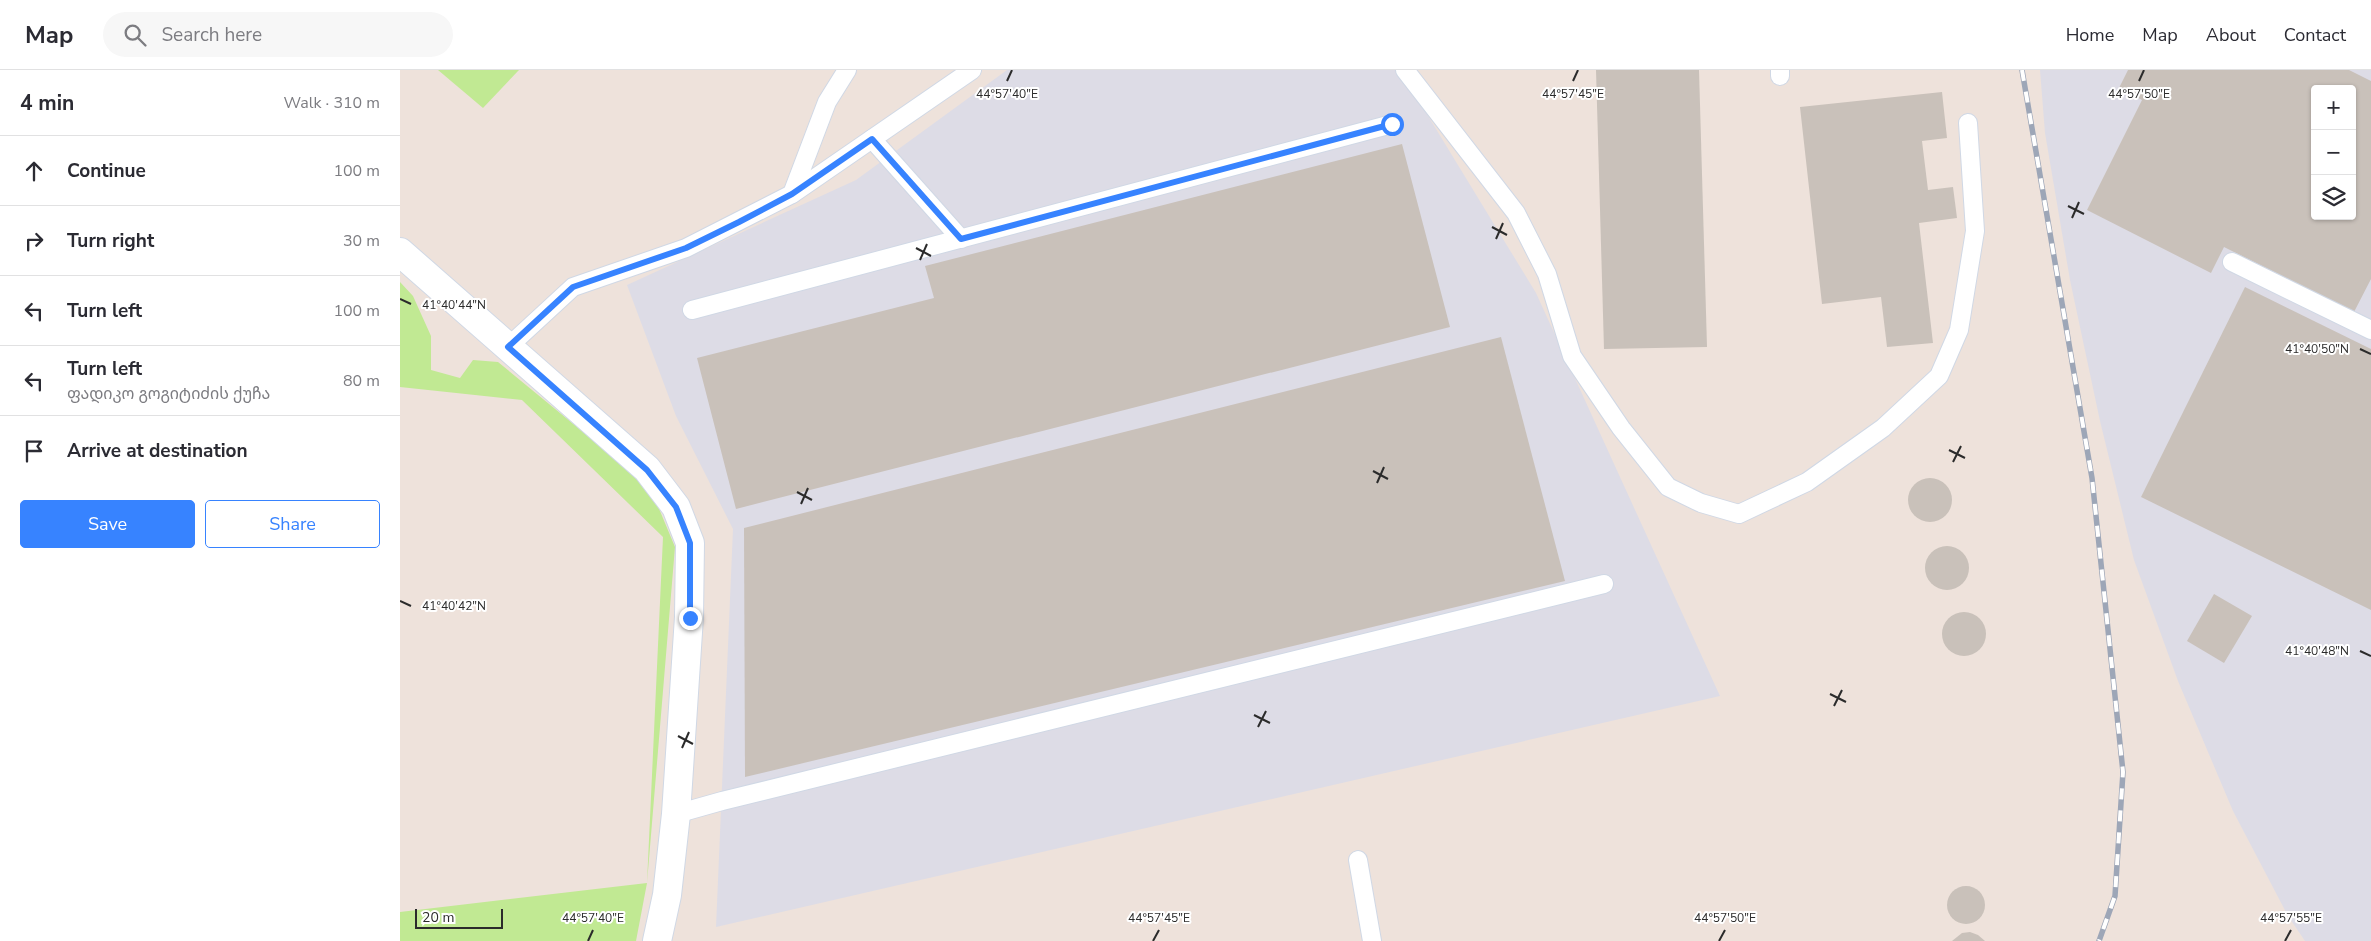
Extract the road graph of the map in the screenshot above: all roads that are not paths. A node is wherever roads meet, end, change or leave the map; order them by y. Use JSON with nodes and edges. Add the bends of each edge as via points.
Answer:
{"nodes":[{"id":1,"x":847,"y":70,"type":"edge"},
{"id":2,"x":972,"y":70,"type":"edge"},
{"id":3,"x":1405,"y":70,"type":"edge"},
{"id":4,"x":1968,"y":123,"type":"dead end"},
{"id":5,"x":1392,"y":124,"type":"dead end"},
{"id":6,"x":872,"y":139,"type":"junction"},
{"id":7,"x":792,"y":194,"type":"junction"},
{"id":8,"x":961,"y":239,"type":"junction"},
{"id":9,"x":400,"y":252,"type":"edge"},
{"id":10,"x":2232,"y":262,"type":"dead end"},
{"id":11,"x":692,"y":310,"type":"dead end"},
{"id":12,"x":2371,"y":330,"type":"edge"},
{"id":13,"x":508,"y":347,"type":"junction"},
{"id":14,"x":1604,"y":584,"type":"dead end"},
{"id":15,"x":676,"y":814,"type":"junction"},
{"id":16,"x":1358,"y":860,"type":"dead end"},
{"id":17,"x":657,"y":941,"type":"edge"},
{"id":18,"x":1372,"y":941,"type":"edge"}],
"edges":[{"from":1,"to":7,"type":"lane","via":[[827,102]]},
{"from":2,"to":6,"type":"lane"},
{"from":3,"to":4,"type":"lane","via":[[1516,213],[1547,274],[1572,356],[1620,428],[1668,487],[1701,503],[1740,514],[1807,482],[1883,428],[1938,376],[1959,330],[1974,231]]},
{"from":5,"to":8,"type":"lane"},
{"from":6,"to":7,"type":"lane"},
{"from":6,"to":8,"type":"lane"},
{"from":7,"to":13,"type":"lane","via":[[686,248],[573,287]]},
{"from":8,"to":11,"type":"lane"},
{"from":9,"to":13,"type":"street"},
{"from":10,"to":12,"type":"lane"},
{"from":13,"to":15,"type":"street","via":[[647,470],[676,507],[690,543],[690,618]]},
{"from":14,"to":15,"type":"lane"},
{"from":15,"to":17,"type":"street","via":[[667,895]]},
{"from":16,"to":18,"type":"lane"}]}
